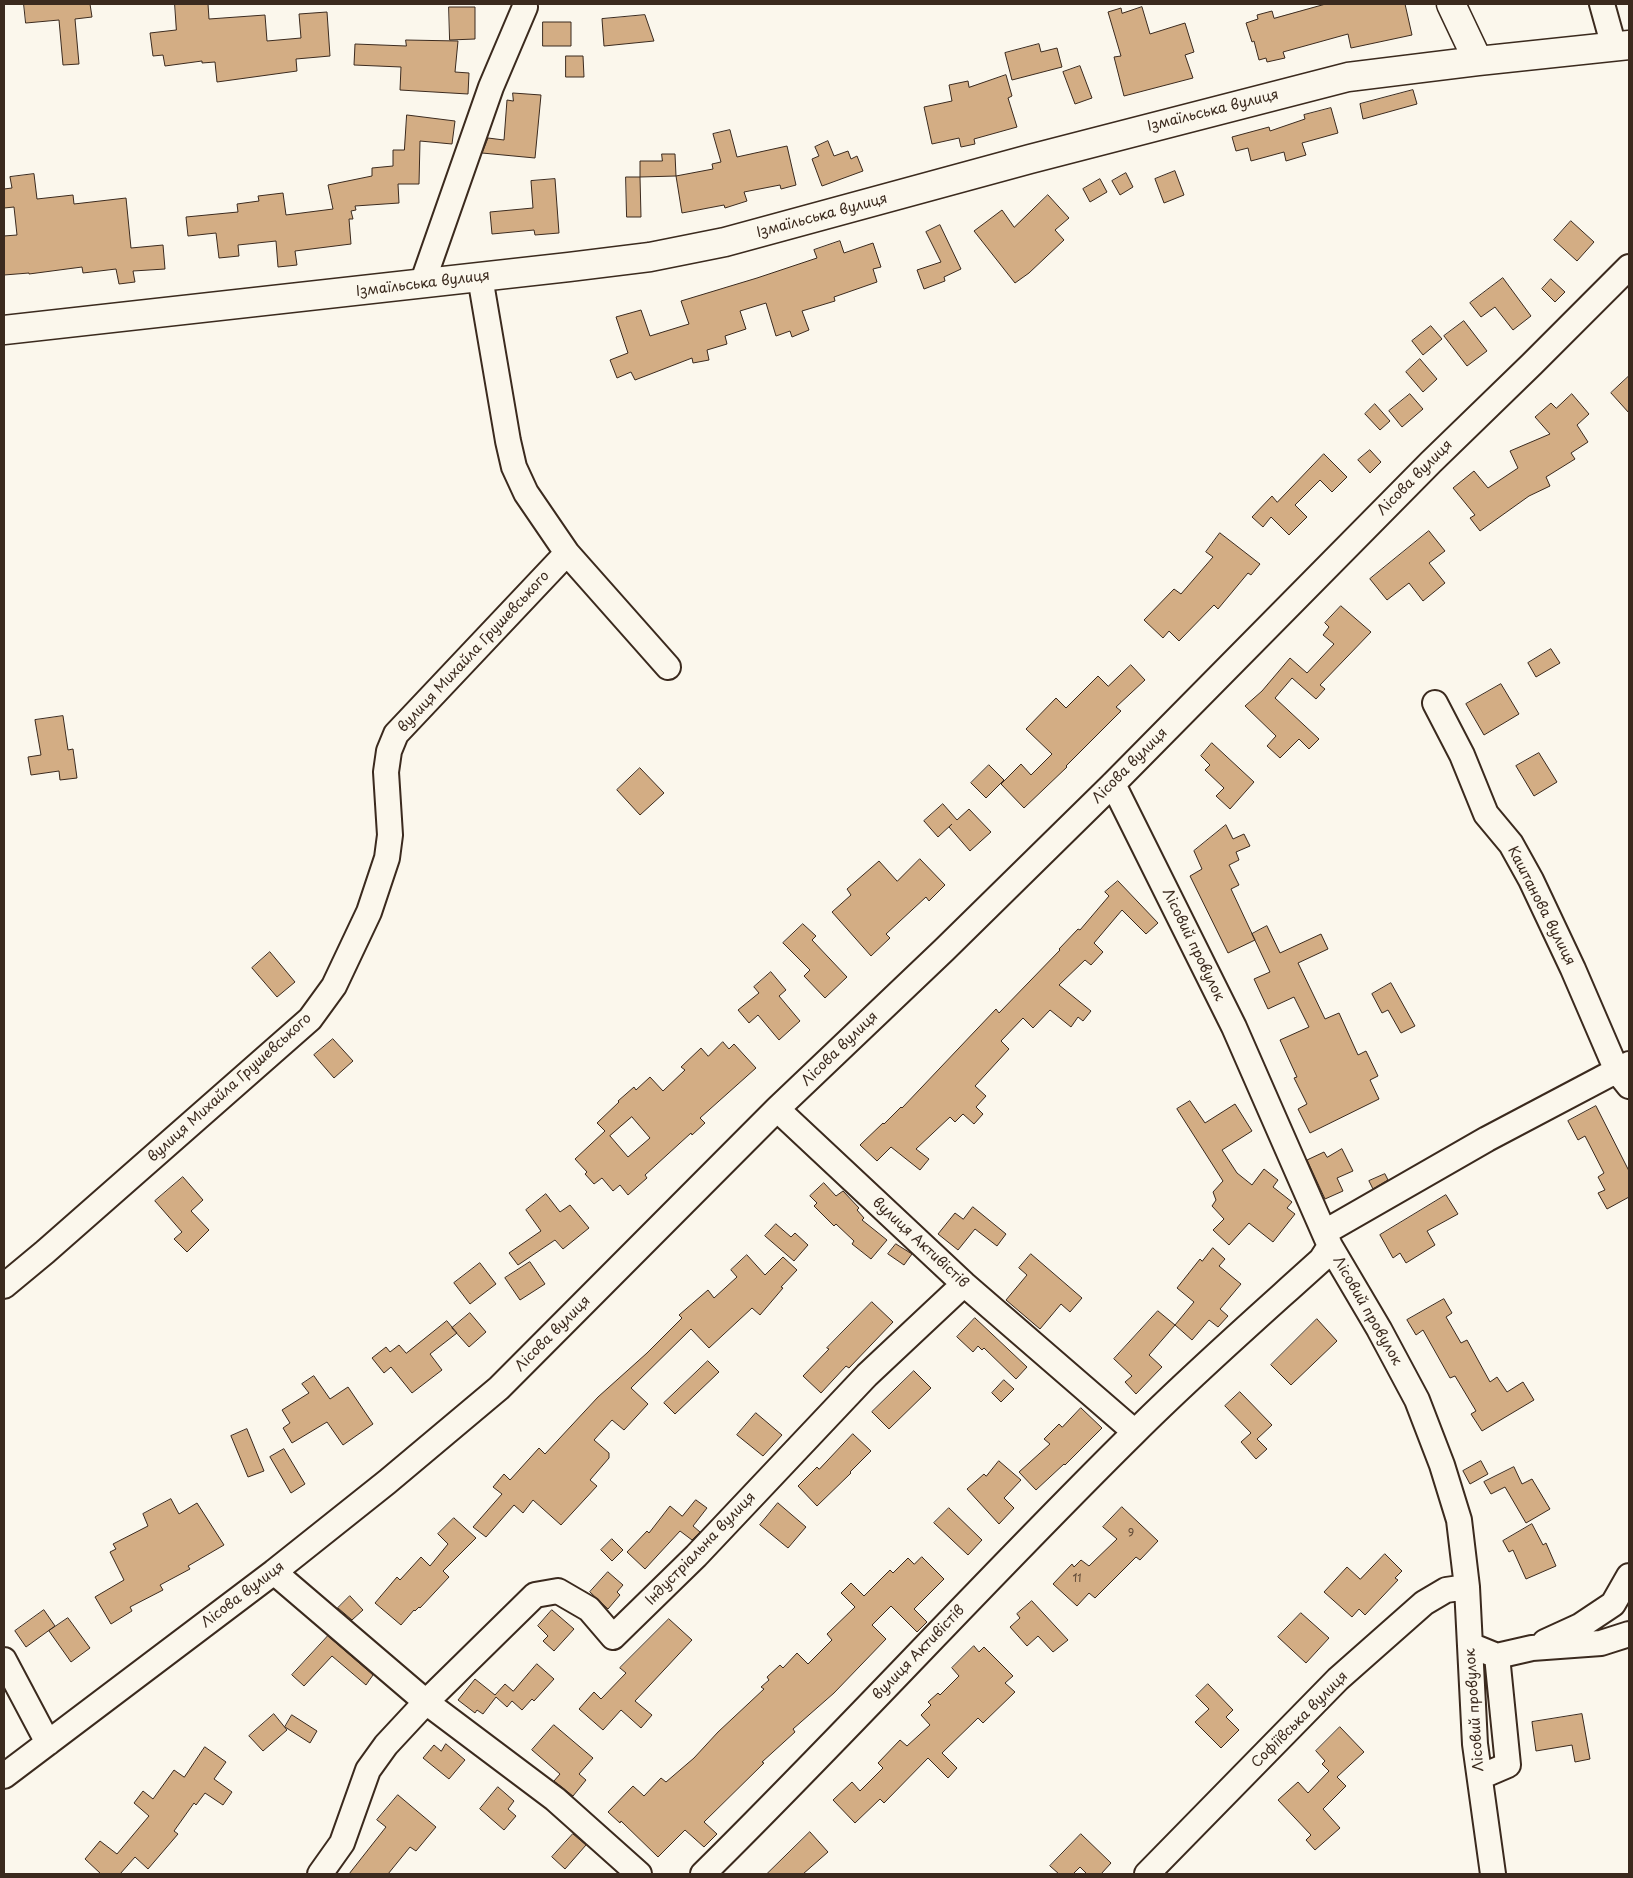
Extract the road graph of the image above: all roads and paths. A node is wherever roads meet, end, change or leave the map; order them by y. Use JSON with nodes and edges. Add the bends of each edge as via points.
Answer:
{"nodes":[{"id":1,"x":1451,"y":4,"type":"edge"},
{"id":2,"x":1602,"y":4,"type":"edge"},
{"id":3,"x":525,"y":5,"type":"edge"},
{"id":4,"x":1622,"y":46,"type":"edge"},
{"id":5,"x":1478,"y":61,"type":"junction"},
{"id":6,"x":1629,"y":267,"type":"edge"},
{"id":7,"x":480,"y":277,"type":"junction"},
{"id":8,"x":422,"y":284,"type":"junction"},
{"id":9,"x":4,"y":330,"type":"edge"},
{"id":10,"x":567,"y":554,"type":"junction"},
{"id":11,"x":668,"y":667,"type":"dead end"},
{"id":12,"x":1435,"y":703,"type":"dead end"},
{"id":13,"x":1113,"y":784,"type":"junction"},
{"id":14,"x":1625,"y":1074,"type":"edge"},
{"id":15,"x":777,"y":1109,"type":"junction"},
{"id":16,"x":1327,"y":1239,"type":"junction"},
{"id":17,"x":964,"y":1284,"type":"junction"},
{"id":18,"x":4,"y":1286,"type":"edge"},
{"id":19,"x":1135,"y":1432,"type":"junction"},
{"id":20,"x":274,"y":1572,"type":"junction"},
{"id":21,"x":1629,"y":1576,"type":"edge"},
{"id":22,"x":1467,"y":1587,"type":"junction"},
{"id":23,"x":1629,"y":1634,"type":"edge"},
{"id":24,"x":1470,"y":1645,"type":"junction"},
{"id":25,"x":1532,"y":1648,"type":"junction"},
{"id":26,"x":1497,"y":1656,"type":"junction"},
{"id":27,"x":4,"y":1660,"type":"edge"},
{"id":28,"x":426,"y":1702,"type":"junction"},
{"id":29,"x":48,"y":1743,"type":"junction"},
{"id":30,"x":4,"y":1776,"type":"edge"},
{"id":31,"x":1480,"y":1778,"type":"junction"},
{"id":32,"x":320,"y":1874,"type":"edge"},
{"id":33,"x":638,"y":1874,"type":"edge"},
{"id":34,"x":703,"y":1874,"type":"edge"},
{"id":35,"x":1147,"y":1874,"type":"edge"},
{"id":36,"x":1493,"y":1874,"type":"edge"}],
"edges":[{"from":1,"to":5,"type":"main road"},
{"from":2,"to":4,"type":"street"},
{"from":3,"to":8,"type":"street","via":[[490,87]]},
{"from":4,"to":5,"type":"main road","name":"Ізмаїльська вулиця"},
{"from":5,"to":7,"type":"main road","name":"Ізмаїльська вулиця","via":[[1348,77],[1030,158],[725,242],[650,257]]},
{"from":6,"to":13,"type":"street","name":"Лісова вулиця"},
{"from":7,"to":8,"type":"main road","name":"Ізмаїльська вулиця"},
{"from":7,"to":10,"type":"street","via":[[514,467],[526,494]]},
{"from":8,"to":9,"type":"main road","name":"Ізмаїльська вулиця"},
{"from":10,"to":11,"type":"street"},
{"from":10,"to":18,"type":"street","name":"вулиця Михайла Грушевського","via":[[396,734],[386,772],[390,835],[388,858],[368,912],[334,986],[310,1019]]},
{"from":12,"to":14,"type":"street","name":"Каштанова вулиця","via":[[1462,755],[1486,814],[1511,844],[1531,880]]},
{"from":13,"to":15,"type":"street","name":"Лісова вулиця"},
{"from":13,"to":16,"type":"street","name":"Лісовий провулок","via":[[1234,1027]]},
{"from":14,"to":16,"type":"street","via":[[1487,1139]]},
{"from":15,"to":17,"type":"street","name":"вулиця Активістів"},
{"from":15,"to":20,"type":"street","name":"Лісова вулиця","via":[[499,1388]]},
{"from":16,"to":19,"type":"street","name":"вулиця Активістів","via":[[1320,1260]]},
{"from":16,"to":22,"type":"street","name":"Лісовий провулок","via":[[1417,1400],[1459,1520]]},
{"from":17,"to":19,"type":"street","name":"вулиця Активістів"},
{"from":17,"to":28,"type":"street","name":"Індустріальна вулиця","via":[[867,1375],[696,1556],[613,1637],[589,1609],[558,1591],[535,1594]]},
{"from":19,"to":34,"type":"street","name":"вулиця Активістів","via":[[783,1796]]},
{"from":20,"to":28,"type":"street"},
{"from":20,"to":29,"type":"street","name":"Лісова вулиця"},
{"from":21,"to":25,"type":"street","via":[[1613,1604],[1580,1626]]},
{"from":22,"to":24,"type":"street","name":"Лісовий провулок"},
{"from":22,"to":35,"type":"street","name":"Софіївська вулиця","via":[[1446,1590],[1424,1603],[1338,1679]]},
{"from":23,"to":25,"type":"street","via":[[1601,1643]]},
{"from":24,"to":26,"type":"street"},
{"from":24,"to":31,"type":"street","name":"Лісовий провулок"},
{"from":25,"to":26,"type":"street"},
{"from":26,"to":31,"type":"street","via":[[1508,1766]]},
{"from":27,"to":29,"type":"street"},
{"from":28,"to":32,"type":"street","via":[[386,1745],[368,1770],[342,1843]]},
{"from":28,"to":33,"type":"street","via":[[555,1799]]},
{"from":29,"to":30,"type":"street","name":"Лісова вулиця"},
{"from":31,"to":36,"type":"street","name":"Лісовий провулок"}]}
